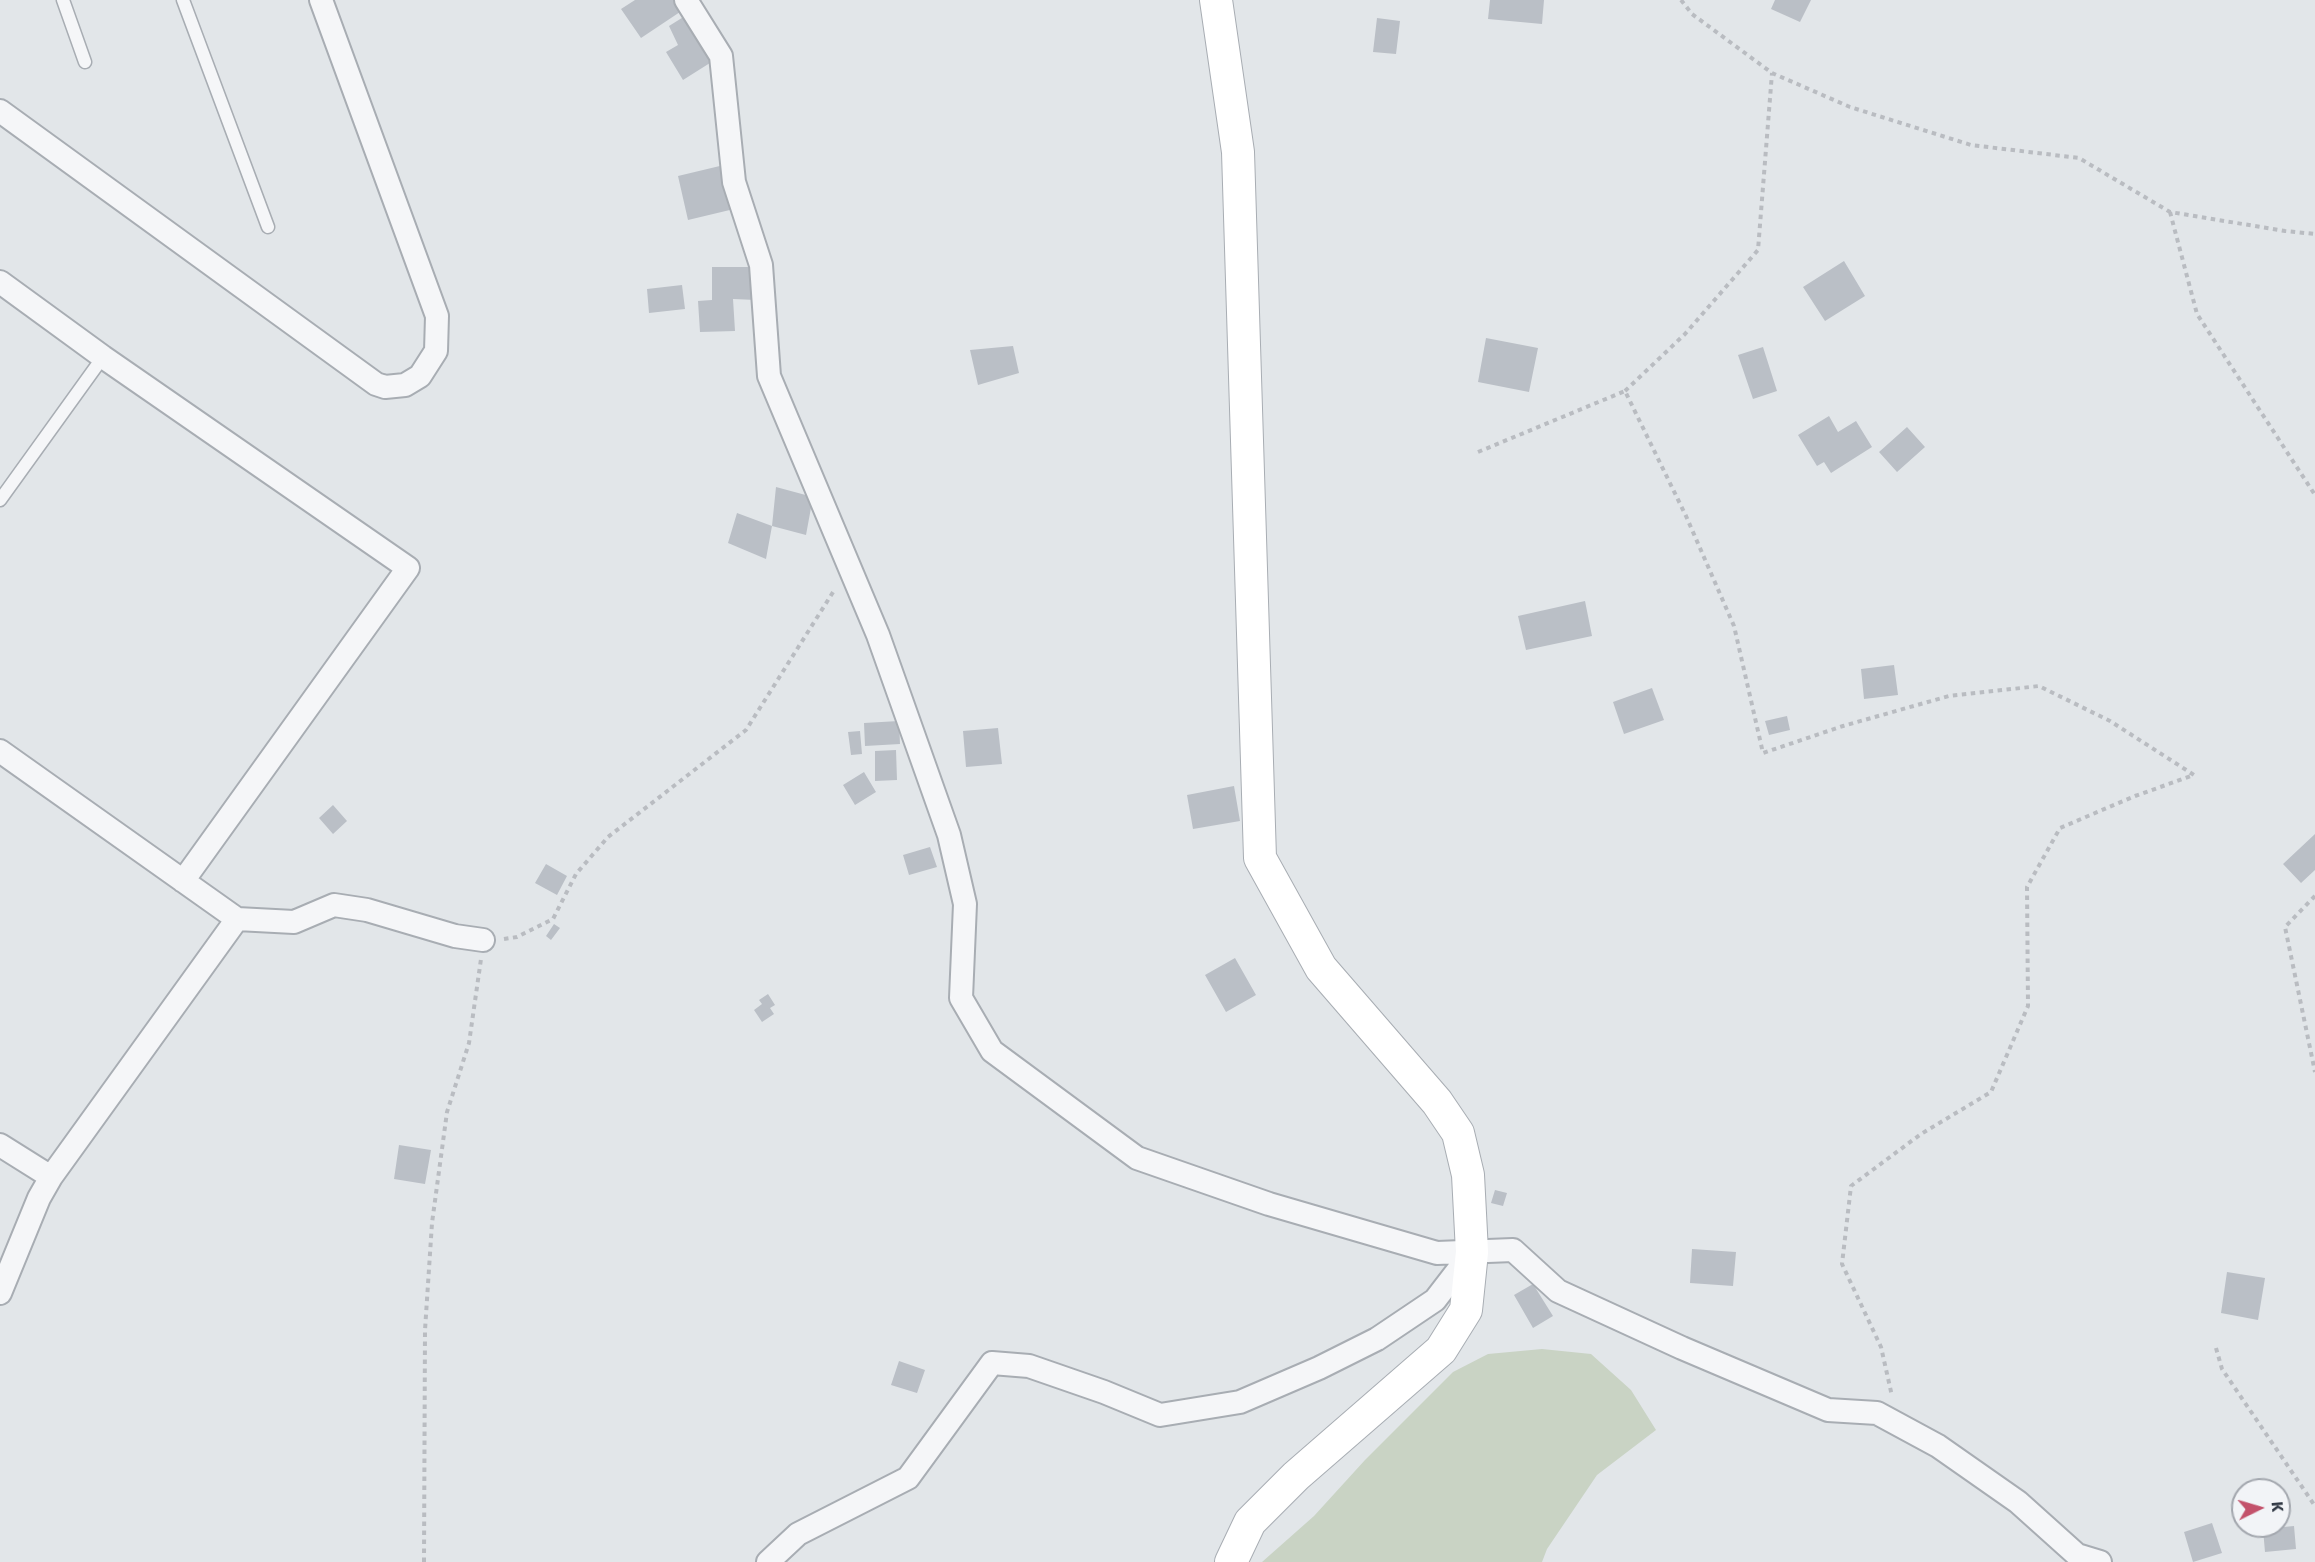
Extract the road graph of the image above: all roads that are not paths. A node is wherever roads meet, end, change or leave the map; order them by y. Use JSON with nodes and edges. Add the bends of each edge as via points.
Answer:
{"nodes":[{"id":1,"x":63,"y":0,"type":"edge"},
{"id":2,"x":183,"y":0,"type":"edge"},
{"id":3,"x":321,"y":0,"type":"edge"},
{"id":4,"x":686,"y":0,"type":"edge"},
{"id":5,"x":1216,"y":0,"type":"edge"},
{"id":6,"x":85,"y":62,"type":"dead end"},
{"id":7,"x":0,"y":111,"type":"edge"},
{"id":8,"x":268,"y":227,"type":"dead end"},
{"id":9,"x":0,"y":282,"type":"edge"},
{"id":10,"x":103,"y":357,"type":"junction"},
{"id":11,"x":0,"y":500,"type":"edge"},
{"id":12,"x":0,"y":752,"type":"edge"},
{"id":13,"x":183,"y":881,"type":"junction"},
{"id":14,"x":237,"y":919,"type":"junction"},
{"id":15,"x":483,"y":940,"type":"road end"},
{"id":16,"x":0,"y":1146,"type":"edge"},
{"id":17,"x":51,"y":1177,"type":"junction"},
{"id":18,"x":1472,"y":1252,"type":"junction"},
{"id":19,"x":0,"y":1293,"type":"edge"},
{"id":20,"x":768,"y":1562,"type":"edge"},
{"id":21,"x":1231,"y":1562,"type":"edge"},
{"id":22,"x":2100,"y":1562,"type":"edge"}],
"edges":[{"from":1,"to":6,"type":"lane"},
{"from":2,"to":8,"type":"lane"},
{"from":3,"to":7,"type":"street","via":[[437,316],[436,351],[420,376],[405,385],[376,384]]},
{"from":4,"to":18,"type":"street","via":[[721,56],[734,182],[761,266],[769,376],[878,634],[949,834],[964,904],[961,998],[992,1051],[1137,1158],[1269,1204],[1437,1252]]},
{"from":5,"to":18,"type":"street","via":[[1238,152],[1260,858],[1321,968],[1437,1102],[1458,1133],[1468,1175]]},
{"from":9,"to":10,"type":"street"},
{"from":10,"to":11,"type":"lane"},
{"from":10,"to":13,"type":"street","via":[[408,568]]},
{"from":12,"to":13,"type":"street"},
{"from":13,"to":14,"type":"street"},
{"from":14,"to":15,"type":"street","via":[[294,922],[334,905]]},
{"from":14,"to":17,"type":"street"},
{"from":16,"to":17,"type":"street"},
{"from":17,"to":19,"type":"street"},
{"from":18,"to":20,"type":"street","via":[[1435,1300],[1377,1339],[1240,1402],[1160,1415],[1029,1366],[992,1363],[908,1478],[798,1534]]},
{"from":18,"to":21,"type":"street","via":[[1466,1310],[1441,1350],[1296,1476],[1250,1522]]},
{"from":18,"to":22,"type":"street","via":[[1513,1250],[1558,1291],[1682,1348],[1828,1410],[1877,1413],[1938,1446],[2018,1502],[2077,1555]]}]}
